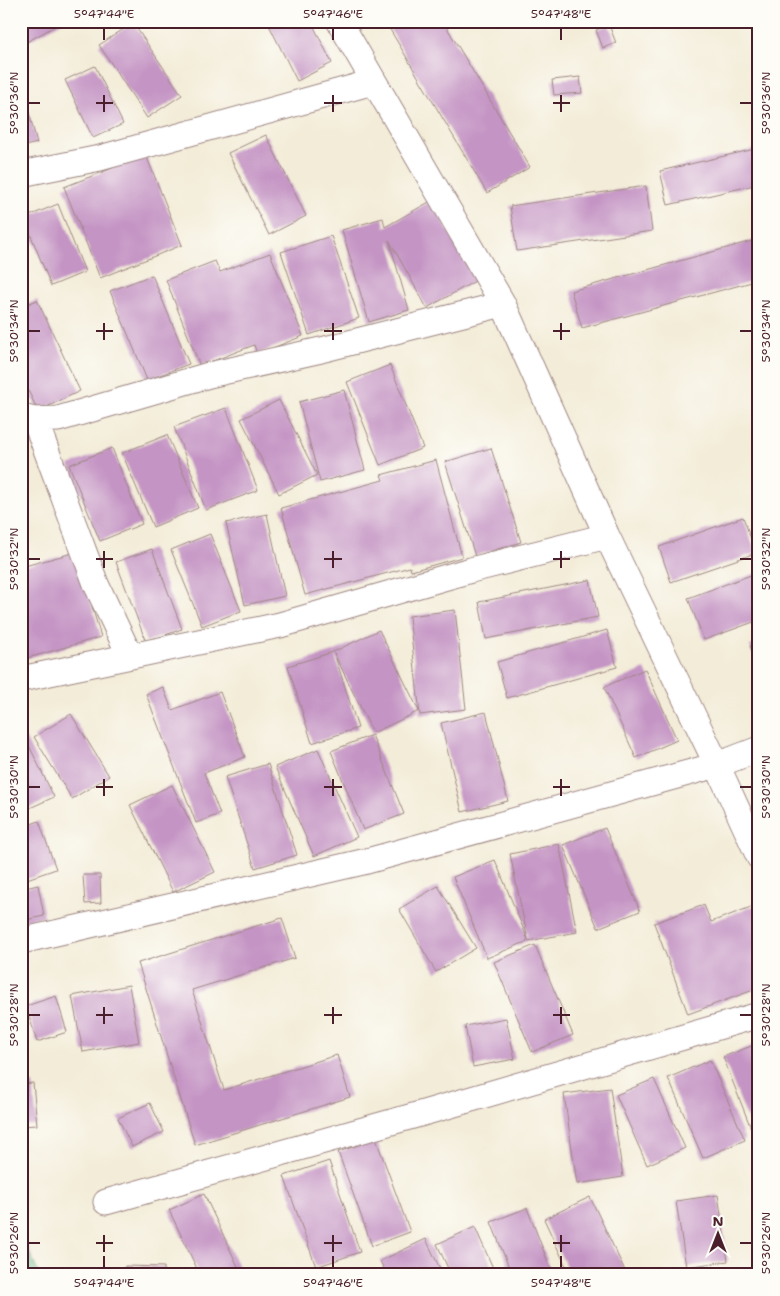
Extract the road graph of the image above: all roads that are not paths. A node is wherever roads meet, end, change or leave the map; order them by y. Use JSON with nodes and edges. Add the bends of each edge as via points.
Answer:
{"nodes":[{"id":1,"x":339,"y":21,"type":"edge"},
{"id":2,"x":373,"y":82,"type":"junction"},
{"id":3,"x":21,"y":174,"type":"edge"},
{"id":4,"x":503,"y":304,"type":"junction"},
{"id":5,"x":28,"y":418,"type":"edge"},
{"id":6,"x":608,"y":536,"type":"junction"},
{"id":7,"x":130,"y":656,"type":"junction"},
{"id":8,"x":21,"y":678,"type":"edge"},
{"id":9,"x":759,"y":749,"type":"edge"},
{"id":10,"x":717,"y":765,"type":"junction"},
{"id":11,"x":759,"y":857,"type":"edge"},
{"id":12,"x":21,"y":941,"type":"edge"},
{"id":13,"x":759,"y":1015,"type":"edge"},
{"id":14,"x":106,"y":1202,"type":"dead end"}],
"edges":[{"from":1,"to":2,"type":"street"},
{"from":2,"to":3,"type":"street","via":[[100,158]]},
{"from":2,"to":4,"type":"street"},
{"from":4,"to":5,"type":"street","via":[[209,375],[58,419]]},
{"from":4,"to":6,"type":"street"},
{"from":5,"to":7,"type":"street","via":[[96,584]]},
{"from":6,"to":7,"type":"street","via":[[471,570],[280,625]]},
{"from":6,"to":10,"type":"street"},
{"from":7,"to":8,"type":"street"},
{"from":9,"to":10,"type":"street"},
{"from":10,"to":11,"type":"street"},
{"from":10,"to":12,"type":"street","via":[[367,862]]},
{"from":13,"to":14,"type":"street"}]}
